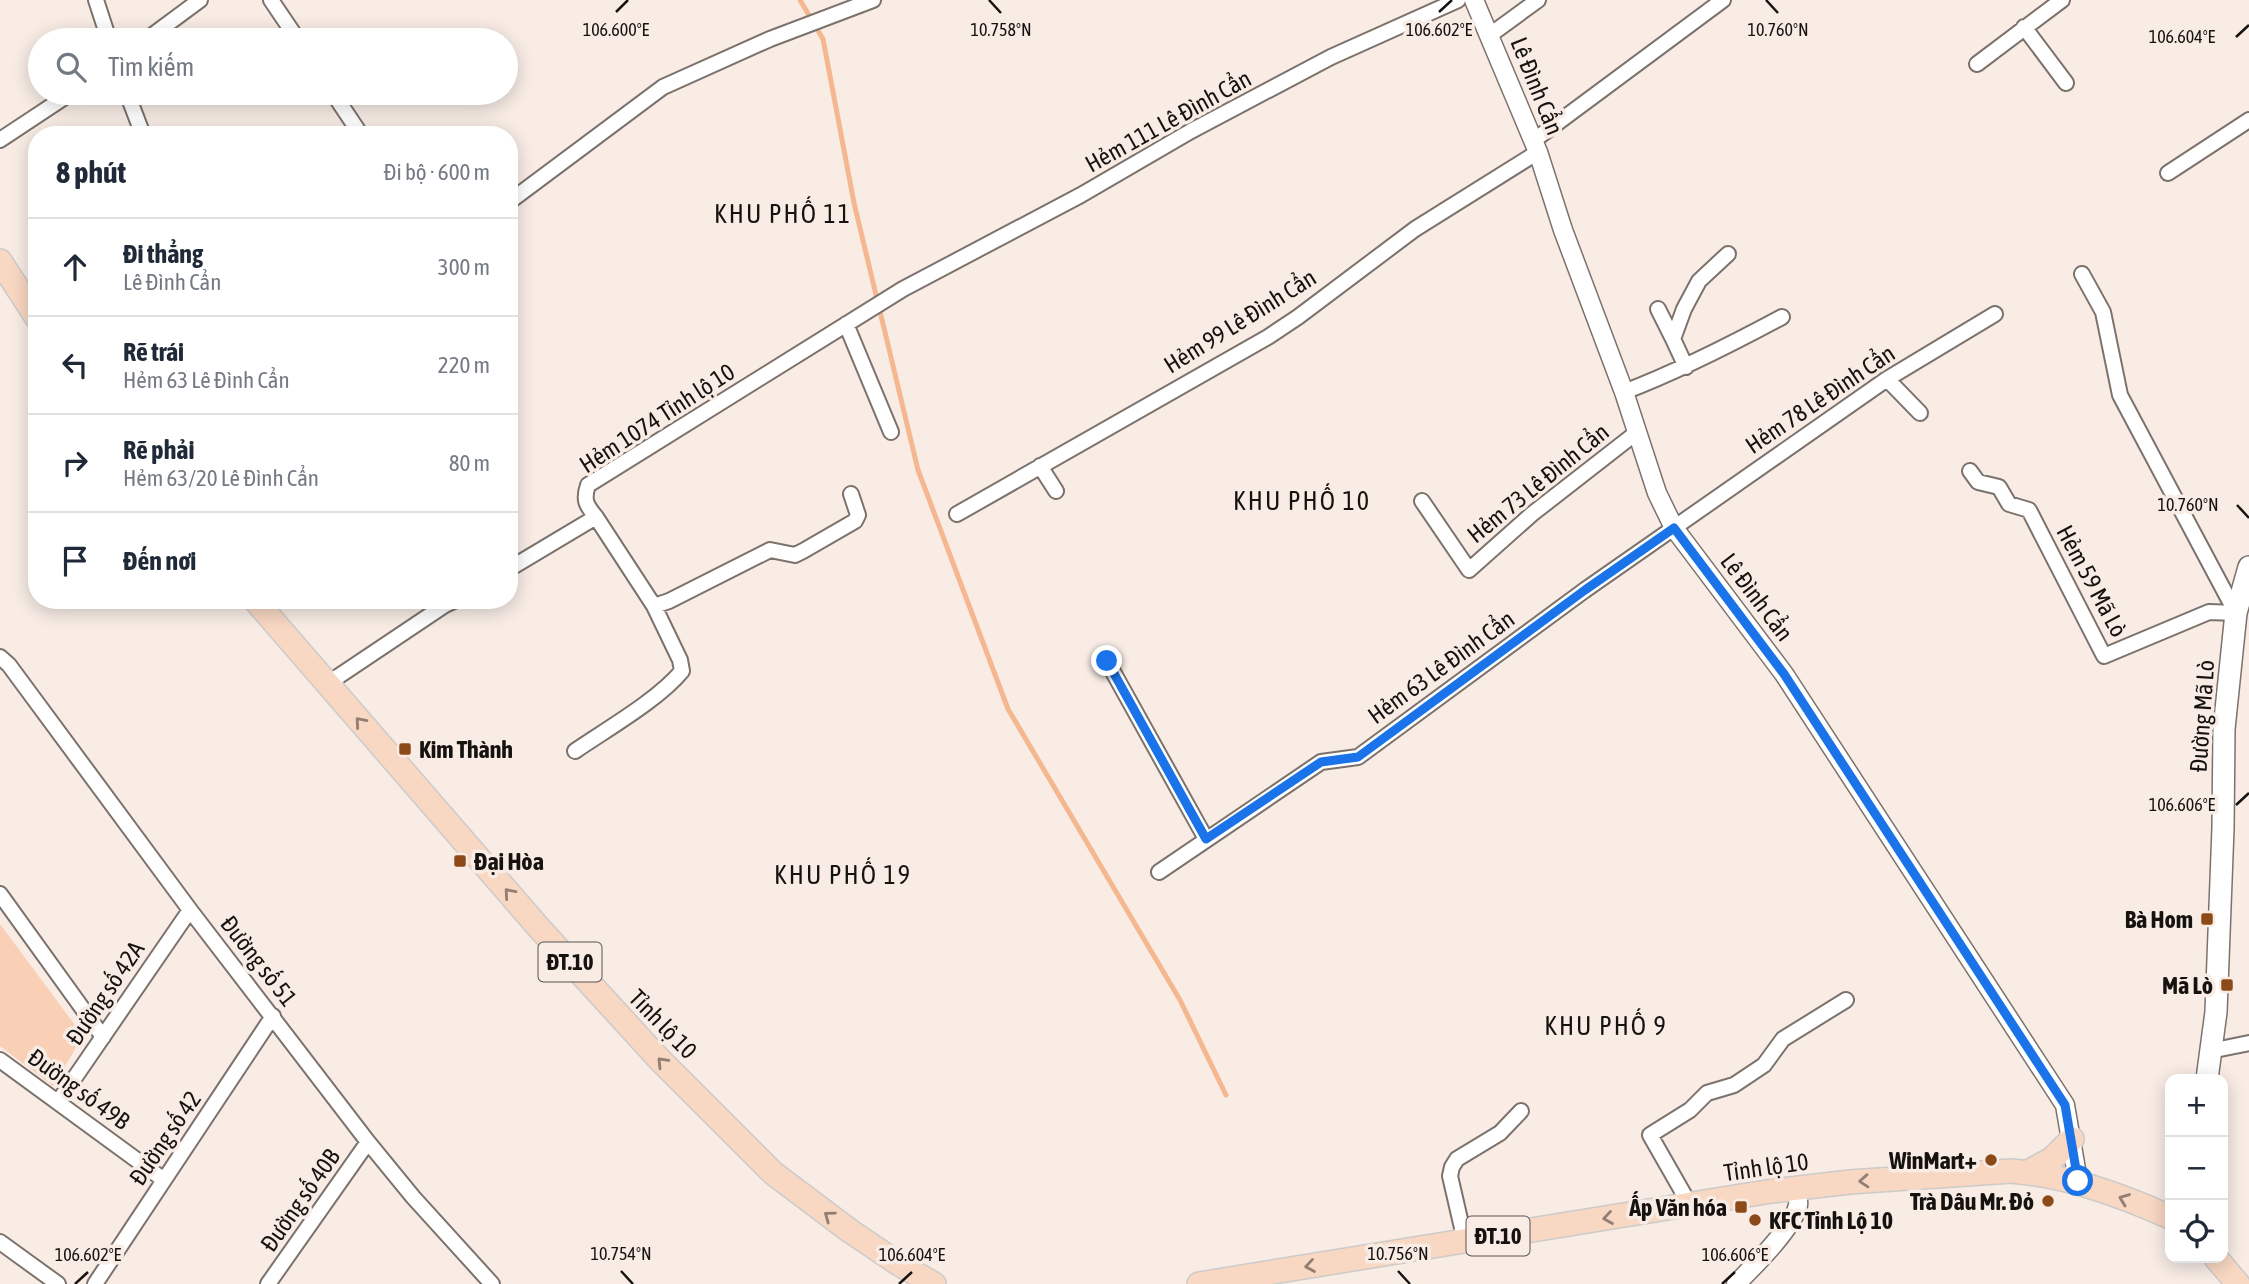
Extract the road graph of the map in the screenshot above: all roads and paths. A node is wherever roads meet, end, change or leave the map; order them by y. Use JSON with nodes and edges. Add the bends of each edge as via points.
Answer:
{"nodes":[{"id":1,"x":96,"y":0,"type":"edge"},
{"id":2,"x":200,"y":0,"type":"edge"},
{"id":3,"x":271,"y":0,"type":"edge"},
{"id":4,"x":873,"y":0,"type":"edge"},
{"id":5,"x":1458,"y":0,"type":"edge"},
{"id":6,"x":1474,"y":0,"type":"edge"},
{"id":7,"x":1538,"y":0,"type":"edge"},
{"id":8,"x":1723,"y":0,"type":"edge"},
{"id":9,"x":2062,"y":0,"type":"edge"},
{"id":10,"x":2024,"y":27,"type":"junction"},
{"id":11,"x":105,"y":28,"type":"edge"},
{"id":12,"x":162,"y":28,"type":"edge"},
{"id":13,"x":290,"y":28,"type":"edge"},
{"id":14,"x":1490,"y":36,"type":"junction"},
{"id":15,"x":1977,"y":64,"type":"dead end"},
{"id":16,"x":2066,"y":83,"type":"dead end"},
{"id":17,"x":53,"y":105,"type":"edge"},
{"id":18,"x":132,"y":105,"type":"edge"},
{"id":19,"x":341,"y":105,"type":"edge"},
{"id":20,"x":2249,"y":120,"type":"edge"},
{"id":21,"x":140,"y":126,"type":"edge"},
{"id":22,"x":356,"y":126,"type":"edge"},
{"id":23,"x":0,"y":140,"type":"edge"},
{"id":24,"x":1536,"y":146,"type":"junction"},
{"id":25,"x":2168,"y":173,"type":"dead end"},
{"id":26,"x":518,"y":195,"type":"edge"},
{"id":27,"x":1728,"y":254,"type":"dead end"},
{"id":28,"x":0,"y":261,"type":"edge"},
{"id":29,"x":2082,"y":274,"type":"dead end"},
{"id":30,"x":28,"y":304,"type":"edge"},
{"id":31,"x":1658,"y":309,"type":"dead end"},
{"id":32,"x":863,"y":313,"type":"joint"},
{"id":33,"x":1995,"y":314,"type":"dead end"},
{"id":34,"x":1782,"y":317,"type":"dead end"},
{"id":35,"x":846,"y":324,"type":"junction"},
{"id":36,"x":1673,"y":339,"type":"junction"},
{"id":37,"x":1686,"y":367,"type":"junction"},
{"id":38,"x":1887,"y":379,"type":"junction"},
{"id":39,"x":1624,"y":392,"type":"junction"},
{"id":40,"x":1920,"y":413,"type":"dead end"},
{"id":41,"x":891,"y":432,"type":"dead end"},
{"id":42,"x":1636,"y":433,"type":"junction"},
{"id":43,"x":1040,"y":466,"type":"junction"},
{"id":44,"x":1970,"y":471,"type":"dead end"},
{"id":45,"x":1056,"y":491,"type":"dead end"},
{"id":46,"x":850,"y":494,"type":"dead end"},
{"id":47,"x":1422,"y":501,"type":"dead end"},
{"id":48,"x":957,"y":514,"type":"dead end"},
{"id":49,"x":596,"y":517,"type":"junction"},
{"id":50,"x":1674,"y":528,"type":"junction"},
{"id":51,"x":518,"y":564,"type":"edge"},
{"id":52,"x":2249,"y":567,"type":"edge"},
{"id":53,"x":654,"y":606,"type":"junction"},
{"id":54,"x":263,"y":609,"type":"edge"},
{"id":55,"x":439,"y":609,"type":"edge"},
{"id":56,"x":2236,"y":613,"type":"junction"},
{"id":57,"x":0,"y":657,"type":"edge"},
{"id":58,"x":1107,"y":661,"type":"dead end"},
{"id":59,"x":327,"y":684,"type":"junction"},
{"id":60,"x":575,"y":751,"type":"dead end"},
{"id":61,"x":1206,"y":839,"type":"junction"},
{"id":62,"x":1159,"y":872,"type":"dead end"},
{"id":63,"x":0,"y":894,"type":"edge"},
{"id":64,"x":190,"y":910,"type":"junction"},
{"id":65,"x":1846,"y":1000,"type":"dead end"},
{"id":66,"x":273,"y":1016,"type":"junction"},
{"id":67,"x":103,"y":1037,"type":"junction"},
{"id":68,"x":2249,"y":1043,"type":"edge"},
{"id":69,"x":2210,"y":1051,"type":"junction"},
{"id":70,"x":0,"y":1060,"type":"edge"},
{"id":71,"x":2208,"y":1074,"type":"edge"},
{"id":72,"x":58,"y":1102,"type":"junction"},
{"id":73,"x":1521,"y":1111,"type":"dead end"},
{"id":74,"x":2072,"y":1139,"type":"junction"},
{"id":75,"x":368,"y":1142,"type":"junction"},
{"id":76,"x":2028,"y":1172,"type":"junction"},
{"id":77,"x":164,"y":1180,"type":"junction"},
{"id":78,"x":2078,"y":1181,"type":"junction"},
{"id":79,"x":1796,"y":1189,"type":"junction"},
{"id":80,"x":1690,"y":1205,"type":"junction"},
{"id":81,"x":2165,"y":1215,"type":"edge"},
{"id":82,"x":1465,"y":1241,"type":"junction"},
{"id":83,"x":0,"y":1242,"type":"edge"},
{"id":84,"x":2220,"y":1263,"type":"edge"},
{"id":85,"x":272,"y":1283,"type":"edge"},
{"id":86,"x":928,"y":1283,"type":"edge"},
{"id":87,"x":58,"y":1284,"type":"edge"},
{"id":88,"x":95,"y":1284,"type":"edge"},
{"id":89,"x":492,"y":1284,"type":"edge"},
{"id":90,"x":1202,"y":1284,"type":"edge"},
{"id":91,"x":1737,"y":1284,"type":"edge"},
{"id":92,"x":2238,"y":1284,"type":"edge"}],
"edges":[{"from":1,"to":11,"type":"street"},
{"from":2,"to":12,"type":"street"},
{"from":3,"to":13,"type":"street"},
{"from":4,"to":26,"type":"street","via":[[663,87]]},
{"from":5,"to":32,"type":"street","name":"Hẻm 111 Lê Đình Cẩn","via":[[1331,57]]},
{"from":6,"to":14,"type":"street","name":"Lê Đình Cẩn"},
{"from":7,"to":14,"type":"street"},
{"from":8,"to":24,"type":"street","name":"Hẻm 99 Lê Đình Cẩn"},
{"from":9,"to":10,"type":"street"},
{"from":10,"to":15,"type":"street"},
{"from":10,"to":16,"type":"street"},
{"from":14,"to":24,"type":"street","name":"Lê Đình Cẩn"},
{"from":17,"to":23,"type":"street"},
{"from":18,"to":21,"type":"street"},
{"from":19,"to":22,"type":"street"},
{"from":20,"to":25,"type":"street"},
{"from":24,"to":39,"type":"street","name":"Lê Đình Cẩn"},
{"from":24,"to":43,"type":"street","name":"Hẻm 99 Lê Đình Cẩn","via":[[1268,337]]},
{"from":27,"to":36,"type":"street","via":[[1699,281]]},
{"from":28,"to":30,"type":"main road"},
{"from":29,"to":56,"type":"street","via":[[2103,312],[2120,395]]},
{"from":31,"to":36,"type":"street"},
{"from":32,"to":35,"type":"street","name":"Hẻm 1074 Tỉnh lộ 10"},
{"from":33,"to":38,"type":"street","name":"Hẻm 78 Lê Đình Cẩn"},
{"from":34,"to":37,"type":"street"},
{"from":35,"to":41,"type":"street"},
{"from":35,"to":49,"type":"street","name":"Hẻm 1074 Tỉnh lộ 10","via":[[589,485],[585,504]]},
{"from":36,"to":37,"type":"street"},
{"from":37,"to":39,"type":"street"},
{"from":38,"to":40,"type":"street"},
{"from":38,"to":50,"type":"street","name":"Hẻm 78 Lê Đình Cẩn"},
{"from":39,"to":42,"type":"street","name":"Lê Đình Cẩn"},
{"from":42,"to":47,"type":"street","name":"Hẻm 73 Lê Đình Cẩn","via":[[1469,570]]},
{"from":42,"to":50,"type":"street","name":"Lê Đình Cẩn"},
{"from":43,"to":45,"type":"street"},
{"from":43,"to":48,"type":"street","name":"Hẻm 99 Lê Đình Cẩn"},
{"from":44,"to":56,"type":"street","name":"Hẻm 59 Mã Lò","via":[[1978,482],[1999,486],[2009,504],[2029,510],[2104,656],[2209,612]]},
{"from":46,"to":53,"type":"street","via":[[858,514],[855,521],[830,537],[795,555],[770,551]]},
{"from":49,"to":51,"type":"street"},
{"from":49,"to":53,"type":"street"},
{"from":50,"to":61,"type":"street","name":"Hẻm 63 Lê Đình Cẩn","via":[[1358,757],[1321,762]]},
{"from":50,"to":74,"type":"street","name":"Lê Đình Cẩn","via":[[1784,674],[1849,773],[2065,1105]]},
{"from":52,"to":56,"type":"main road","name":"Đường Mã Lò"},
{"from":53,"to":60,"type":"street","via":[[682,671]]},
{"from":54,"to":59,"type":"main road","name":"Tỉnh lộ 10","number":"ĐT.10"},
{"from":55,"to":59,"type":"street"},
{"from":56,"to":69,"type":"main road","name":"Đường Mã Lò","via":[[2224,729],[2216,1012]]},
{"from":57,"to":64,"type":"street","name":"Đường số 51"},
{"from":58,"to":61,"type":"street"},
{"from":86,"to":59,"type":"main road","name":"Tỉnh lộ 10","number":"ĐT.10","one_way":true,"via":[[773,1173],[615,1013]]},
{"from":61,"to":62,"type":"street","name":"Hẻm 63 Lê Đình Cẩn"},
{"from":63,"to":67,"type":"street"},
{"from":64,"to":66,"type":"street","name":"Đường số 51"},
{"from":64,"to":67,"type":"street","name":"Đường số 42A"},
{"from":65,"to":80,"type":"street","via":[[1783,1039],[1764,1065],[1734,1085],[1707,1093],[1690,1110],[1650,1135]]},
{"from":66,"to":75,"type":"street","name":"Đường số 51"},
{"from":66,"to":77,"type":"street","name":"Đường số 42"},
{"from":67,"to":72,"type":"street","name":"Đường số 42A"},
{"from":68,"to":69,"type":"street"},
{"from":69,"to":71,"type":"main road","name":"Đường Mã Lò"},
{"from":70,"to":72,"type":"street","name":"Đường số 49B"},
{"from":72,"to":77,"type":"street","name":"Đường số 49B"},
{"from":73,"to":82,"type":"street","via":[[1500,1133],[1457,1159],[1452,1167],[1450,1176]]},
{"from":74,"to":76,"type":"main road","via":[[2053,1159]]},
{"from":74,"to":78,"type":"street","name":"Lê Đình Cẩn"},
{"from":75,"to":85,"type":"street","name":"Đường số 40B"},
{"from":75,"to":89,"type":"street","name":"Đường số 51"},
{"from":76,"to":78,"type":"main road","name":"Tỉnh lộ 10","number":"ĐT.10"},
{"from":76,"to":79,"type":"main road","name":"Tỉnh lộ 10","number":"ĐT.10","one_way":true},
{"from":77,"to":88,"type":"street","name":"Đường số 42"},
{"from":81,"to":78,"type":"main road","name":"Tỉnh lộ 10","number":"ĐT.10","one_way":true},
{"from":79,"to":80,"type":"main road","name":"Tỉnh lộ 10","number":"ĐT.10"},
{"from":79,"to":91,"type":"street","via":[[1799,1205],[1791,1219]]},
{"from":80,"to":82,"type":"main road","name":"Tỉnh lộ 10","number":"ĐT.10","one_way":true},
{"from":82,"to":90,"type":"main road","name":"Tỉnh lộ 10","number":"ĐT.10","one_way":true},
{"from":83,"to":87,"type":"street"},
{"from":84,"to":92,"type":"main road"}]}
